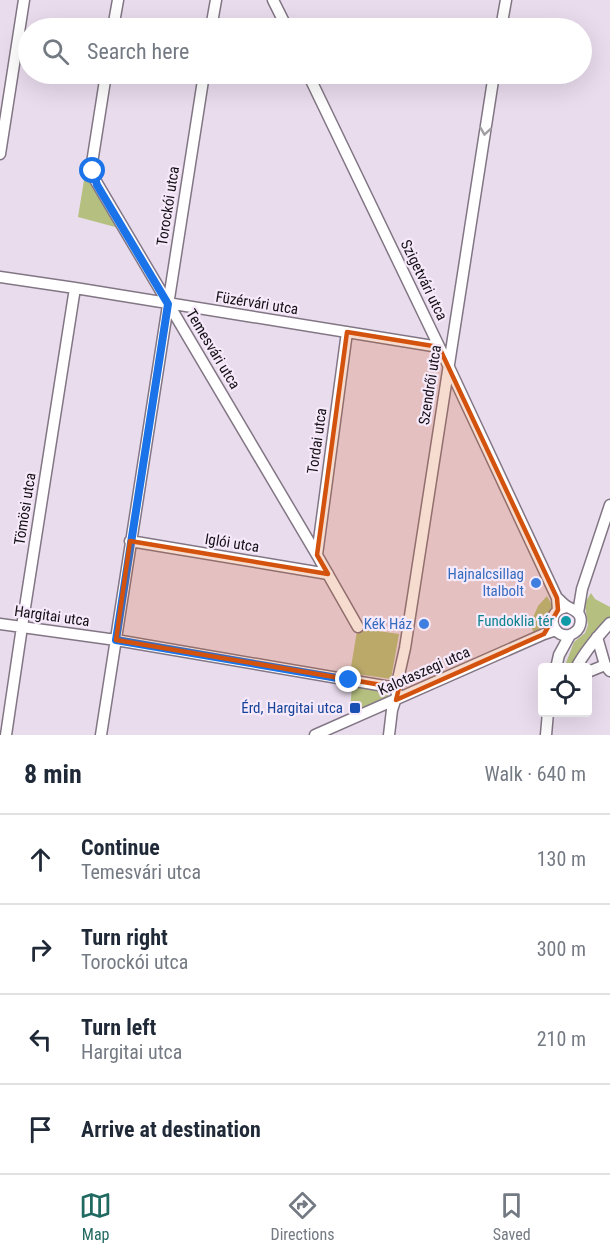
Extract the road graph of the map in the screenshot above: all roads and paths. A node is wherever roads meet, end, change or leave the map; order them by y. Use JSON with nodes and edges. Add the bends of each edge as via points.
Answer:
{"nodes":[{"id":1,"x":24,"y":0,"type":"edge"},
{"id":2,"x":118,"y":0,"type":"edge"},
{"id":3,"x":216,"y":0,"type":"edge"},
{"id":4,"x":273,"y":0,"type":"edge"},
{"id":5,"x":506,"y":0,"type":"edge"},
{"id":6,"x":21,"y":18,"type":"edge"},
{"id":7,"x":115,"y":18,"type":"edge"},
{"id":8,"x":213,"y":18,"type":"edge"},
{"id":9,"x":281,"y":18,"type":"edge"},
{"id":10,"x":503,"y":18,"type":"edge"},
{"id":11,"x":18,"y":38,"type":"edge"},
{"id":12,"x":104,"y":84,"type":"edge"},
{"id":13,"x":202,"y":84,"type":"edge"},
{"id":14,"x":313,"y":84,"type":"edge"},
{"id":15,"x":492,"y":84,"type":"edge"},
{"id":16,"x":0,"y":154,"type":"edge"},
{"id":17,"x":0,"y":277,"type":"edge"},
{"id":18,"x":75,"y":288,"type":"junction"},
{"id":19,"x":168,"y":304,"type":"junction"},
{"id":20,"x":347,"y":332,"type":"junction"},
{"id":21,"x":439,"y":347,"type":"junction"},
{"id":22,"x":448,"y":365,"type":"junction"},
{"id":23,"x":610,"y":505,"type":"edge"},
{"id":24,"x":130,"y":541,"type":"junction"},
{"id":25,"x":317,"y":555,"type":"junction"},
{"id":26,"x":328,"y":574,"type":"junction"},
{"id":27,"x":582,"y":589,"type":"junction"},
{"id":28,"x":563,"y":608,"type":"junction"},
{"id":29,"x":578,"y":613,"type":"junction"},
{"id":30,"x":610,"y":623,"type":"edge"},
{"id":31,"x":0,"y":624,"type":"edge"},
{"id":32,"x":22,"y":627,"type":"junction"},
{"id":33,"x":358,"y":627,"type":"dead end"},
{"id":34,"x":560,"y":631,"type":"junction"},
{"id":35,"x":597,"y":637,"type":"junction"},
{"id":36,"x":116,"y":640,"type":"junction"},
{"id":37,"x":557,"y":663,"type":"edge"},
{"id":38,"x":579,"y":663,"type":"edge"},
{"id":39,"x":607,"y":668,"type":"edge"},
{"id":40,"x":592,"y":671,"type":"edge"},
{"id":41,"x":396,"y":688,"type":"junction"},
{"id":42,"x":396,"y":700,"type":"junction"},
{"id":43,"x":548,"y":717,"type":"edge"},
{"id":44,"x":6,"y":735,"type":"edge"},
{"id":45,"x":101,"y":735,"type":"edge"},
{"id":46,"x":315,"y":735,"type":"edge"},
{"id":47,"x":389,"y":735,"type":"edge"},
{"id":48,"x":546,"y":735,"type":"edge"}],
"edges":[{"from":1,"to":6,"type":"street"},
{"from":2,"to":7,"type":"street"},
{"from":3,"to":8,"type":"street"},
{"from":4,"to":9,"type":"street"},
{"from":5,"to":10,"type":"street"},
{"from":11,"to":16,"type":"street"},
{"from":12,"to":19,"type":"street","name":"Temesvári utca","via":[[92,163],[94,178]]},
{"from":13,"to":19,"type":"street","name":"Torockói utca"},
{"from":14,"to":21,"type":"street","name":"Szigetvári utca"},
{"from":15,"to":22,"type":"street","name":"Szendrői utca","one_way":true},
{"from":17,"to":18,"type":"street","name":"Füzérvári utca"},
{"from":18,"to":19,"type":"street","name":"Füzérvári utca"},
{"from":18,"to":32,"type":"street","name":"Tömösi utca"},
{"from":19,"to":20,"type":"street","name":"Füzérvári utca"},
{"from":19,"to":24,"type":"street","name":"Torockói utca"},
{"from":19,"to":25,"type":"street","name":"Temesvári utca"},
{"from":20,"to":21,"type":"street","name":"Füzérvári utca"},
{"from":20,"to":25,"type":"street","name":"Tordai utca"},
{"from":21,"to":22,"type":"street","name":"Szigetvári utca"},
{"from":22,"to":28,"type":"street","name":"Szigetvári utca"},
{"from":22,"to":41,"type":"street","name":"Szendrői utca"},
{"from":23,"to":27,"type":"street"},
{"from":24,"to":26,"type":"street","name":"Iglói utca"},
{"from":24,"to":36,"type":"street","name":"Torockói utca"},
{"from":25,"to":26,"type":"street","name":"Temesvári utca"},
{"from":26,"to":33,"type":"street","name":"Temesvári utca"},
{"from":27,"to":28,"type":"street"},
{"from":27,"to":29,"type":"street"},
{"from":28,"to":29,"type":"street"},
{"from":28,"to":34,"type":"street","via":[[553,617]]},
{"from":29,"to":34,"type":"street","via":[[581,622],[575,632]]},
{"from":30,"to":35,"type":"street"},
{"from":31,"to":32,"type":"street","name":"Hargitai utca"},
{"from":32,"to":36,"type":"street","name":"Hargitai utca"},
{"from":32,"to":44,"type":"street","name":"Tömösi utca"},
{"from":34,"to":37,"type":"street"},
{"from":34,"to":42,"type":"street","name":"Kalotaszegi utca","via":[[544,634]]},
{"from":35,"to":38,"type":"street"},
{"from":35,"to":39,"type":"street"},
{"from":36,"to":41,"type":"street","name":"Hargitai utca"},
{"from":36,"to":45,"type":"street","name":"Torockói utca"},
{"from":39,"to":40,"type":"street"},
{"from":41,"to":42,"type":"street","name":"Szendrői utca"},
{"from":42,"to":46,"type":"street","name":"Kalotaszegi utca"},
{"from":42,"to":47,"type":"street","name":"Szendrői utca"},
{"from":43,"to":48,"type":"street"}]}
